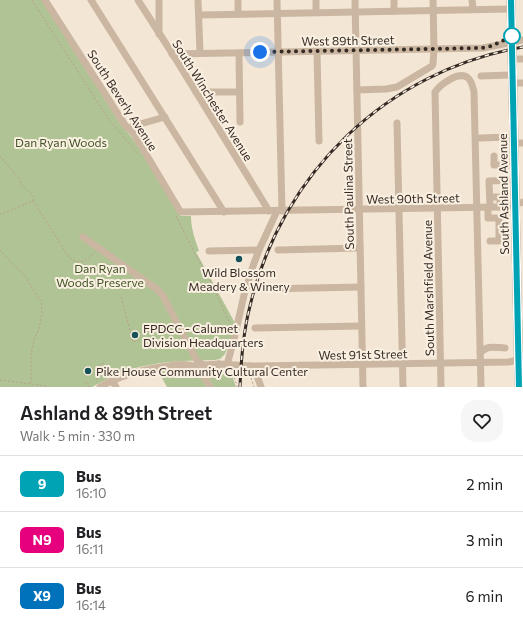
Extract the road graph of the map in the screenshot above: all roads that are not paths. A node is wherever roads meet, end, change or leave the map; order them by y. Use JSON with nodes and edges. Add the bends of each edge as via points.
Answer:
{"nodes":[{"id":1,"x":46,"y":0,"type":"edge"},
{"id":2,"x":91,"y":0,"type":"edge"},
{"id":3,"x":138,"y":0,"type":"edge"},
{"id":4,"x":159,"y":0,"type":"edge"},
{"id":5,"x":198,"y":0,"type":"edge"},
{"id":6,"x":238,"y":0,"type":"edge"},
{"id":7,"x":277,"y":0,"type":"edge"},
{"id":8,"x":316,"y":0,"type":"edge"},
{"id":9,"x":355,"y":0,"type":"edge"},
{"id":10,"x":394,"y":0,"type":"edge"},
{"id":11,"x":433,"y":0,"type":"edge"},
{"id":12,"x":472,"y":0,"type":"edge"},
{"id":13,"x":511,"y":4,"type":"edge"},
{"id":14,"x":473,"y":9,"type":"junction"},
{"id":15,"x":434,"y":10,"type":"junction"},
{"id":16,"x":394,"y":11,"type":"junction"},
{"id":17,"x":316,"y":12,"type":"junction"},
{"id":18,"x":355,"y":12,"type":"junction"},
{"id":19,"x":277,"y":13,"type":"junction"},
{"id":20,"x":238,"y":14,"type":"junction"},
{"id":21,"x":199,"y":15,"type":"junction"},
{"id":22,"x":159,"y":35,"type":"junction"},
{"id":23,"x":523,"y":40,"type":"edge"},
{"id":24,"x":512,"y":42,"type":"junction"},
{"id":25,"x":434,"y":49,"type":"junction"},
{"id":26,"x":316,"y":51,"type":"junction"},
{"id":27,"x":356,"y":51,"type":"junction"},
{"id":28,"x":278,"y":52,"type":"junction"},
{"id":29,"x":200,"y":53,"type":"junction"},
{"id":30,"x":239,"y":53,"type":"junction"},
{"id":31,"x":172,"y":54,"type":"junction"},
{"id":32,"x":523,"y":59,"type":"edge"},
{"id":33,"x":512,"y":60,"type":"junction"},
{"id":34,"x":481,"y":76,"type":"dead end"},
{"id":35,"x":513,"y":79,"type":"junction"},
{"id":36,"x":523,"y":83,"type":"edge"},
{"id":37,"x":357,"y":90,"type":"junction"},
{"id":38,"x":196,"y":92,"type":"junction"},
{"id":39,"x":240,"y":92,"type":"junction"},
{"id":40,"x":165,"y":117,"type":"junction"},
{"id":41,"x":240,"y":122,"type":"dead end"},
{"id":42,"x":397,"y":123,"type":"dead end"},
{"id":43,"x":129,"y":129,"type":"junction"},
{"id":44,"x":480,"y":138,"type":"dead end"},
{"id":45,"x":319,"y":141,"type":"dead end"},
{"id":46,"x":517,"y":141,"type":"edge"},
{"id":47,"x":494,"y":156,"type":"dead end"},
{"id":48,"x":514,"y":165,"type":"junction"},
{"id":49,"x":515,"y":180,"type":"junction"},
{"id":50,"x":490,"y":197,"type":"junction"},
{"id":51,"x":519,"y":203,"type":"edge"},
{"id":52,"x":489,"y":207,"type":"junction"},
{"id":53,"x":500,"y":207,"type":"junction"},
{"id":54,"x":438,"y":208,"type":"junction"},
{"id":55,"x":477,"y":208,"type":"junction"},
{"id":56,"x":399,"y":209,"type":"junction"},
{"id":57,"x":359,"y":210,"type":"junction"},
{"id":58,"x":276,"y":211,"type":"junction"},
{"id":59,"x":182,"y":212,"type":"joint"},
{"id":60,"x":224,"y":212,"type":"junction"},
{"id":61,"x":519,"y":236,"type":"edge"},
{"id":62,"x":83,"y":237,"type":"dead end"},
{"id":63,"x":490,"y":241,"type":"dead end"},
{"id":64,"x":360,"y":248,"type":"junction"},
{"id":65,"x":259,"y":250,"type":"junction"},
{"id":66,"x":278,"y":250,"type":"dead end"},
{"id":67,"x":209,"y":251,"type":"dead end"},
{"id":68,"x":520,"y":275,"type":"edge"},
{"id":69,"x":520,"y":286,"type":"edge"},
{"id":70,"x":361,"y":287,"type":"junction"},
{"id":71,"x":262,"y":289,"type":"dead end"},
{"id":72,"x":520,"y":296,"type":"edge"},
{"id":73,"x":362,"y":326,"type":"junction"},
{"id":74,"x":255,"y":328,"type":"dead end"},
{"id":75,"x":505,"y":348,"type":"dead end"},
{"id":76,"x":480,"y":352,"type":"junction"},
{"id":77,"x":521,"y":360,"type":"edge"},
{"id":78,"x":480,"y":363,"type":"junction"},
{"id":79,"x":402,"y":364,"type":"junction"},
{"id":80,"x":441,"y":364,"type":"junction"},
{"id":81,"x":223,"y":365,"type":"junction"},
{"id":82,"x":362,"y":365,"type":"junction"},
{"id":83,"x":250,"y":366,"type":"junction"},
{"id":84,"x":201,"y":368,"type":"junction"},
{"id":85,"x":112,"y":380,"type":"junction"},
{"id":86,"x":100,"y":387,"type":"edge"},
{"id":87,"x":116,"y":387,"type":"edge"},
{"id":88,"x":210,"y":387,"type":"edge"},
{"id":89,"x":261,"y":387,"type":"edge"},
{"id":90,"x":363,"y":387,"type":"edge"},
{"id":91,"x":403,"y":387,"type":"edge"},
{"id":92,"x":442,"y":387,"type":"edge"},
{"id":93,"x":481,"y":387,"type":"edge"},
{"id":94,"x":519,"y":387,"type":"edge"}],
"edges":[{"from":1,"to":43,"type":"street","name":"South Beverly Avenue"},
{"from":2,"to":40,"type":"street"},
{"from":3,"to":22,"type":"street","name":"South Winchester Avenue"},
{"from":4,"to":22,"type":"street"},
{"from":5,"to":21,"type":"street"},
{"from":6,"to":20,"type":"street"},
{"from":7,"to":19,"type":"street"},
{"from":8,"to":17,"type":"street"},
{"from":9,"to":18,"type":"street","name":"South Paulina Street"},
{"from":10,"to":16,"type":"street"},
{"from":11,"to":15,"type":"street"},
{"from":12,"to":14,"type":"street"},
{"from":13,"to":14,"type":"street"},
{"from":13,"to":24,"type":"main road","name":"South Ashland Avenue"},
{"from":14,"to":15,"type":"street"},
{"from":15,"to":16,"type":"street"},
{"from":15,"to":25,"type":"street"},
{"from":16,"to":18,"type":"street"},
{"from":17,"to":18,"type":"street"},
{"from":17,"to":19,"type":"street"},
{"from":18,"to":27,"type":"street","name":"South Paulina Street"},
{"from":19,"to":20,"type":"street"},
{"from":19,"to":28,"type":"street"},
{"from":20,"to":21,"type":"street"},
{"from":21,"to":29,"type":"street"},
{"from":22,"to":31,"type":"street","name":"South Winchester Avenue"},
{"from":23,"to":24,"type":"street","name":"West 89th Street"},
{"from":24,"to":25,"type":"street","name":"West 89th Street","via":[[482,48]]},
{"from":24,"to":33,"type":"main road","name":"South Ashland Avenue"},
{"from":25,"to":27,"type":"street","name":"West 89th Street"},
{"from":25,"to":37,"type":"street","via":[[432,66],[397,87]]},
{"from":26,"to":27,"type":"street","name":"West 89th Street"},
{"from":26,"to":28,"type":"street","name":"West 89th Street"},
{"from":26,"to":45,"type":"street"},
{"from":27,"to":37,"type":"street","name":"South Paulina Street"},
{"from":28,"to":30,"type":"street","name":"West 89th Street"},
{"from":28,"to":58,"type":"street"},
{"from":29,"to":30,"type":"street","name":"West 89th Street"},
{"from":29,"to":31,"type":"street","name":"West 89th Street"},
{"from":30,"to":39,"type":"street"},
{"from":31,"to":38,"type":"street","name":"South Winchester Avenue"},
{"from":32,"to":33,"type":"street"},
{"from":33,"to":35,"type":"main road","name":"South Ashland Avenue"},
{"from":34,"to":35,"type":"street"},
{"from":35,"to":36,"type":"street"},
{"from":35,"to":46,"type":"main road","name":"South Ashland Avenue"},
{"from":37,"to":57,"type":"street","name":"South Paulina Street"},
{"from":38,"to":39,"type":"street"},
{"from":38,"to":58,"type":"street","name":"South Winchester Avenue"},
{"from":39,"to":41,"type":"street"},
{"from":40,"to":43,"type":"street"},
{"from":40,"to":60,"type":"street"},
{"from":42,"to":56,"type":"street"},
{"from":43,"to":59,"type":"street","name":"South Beverly Avenue"},
{"from":44,"to":46,"type":"street"},
{"from":46,"to":48,"type":"main road","name":"South Ashland Avenue"},
{"from":47,"to":48,"type":"street","via":[[494,165]]},
{"from":48,"to":49,"type":"main road","name":"South Ashland Avenue"},
{"from":49,"to":50,"type":"street","via":[[489,181]]},
{"from":49,"to":51,"type":"main road","name":"South Ashland Avenue"},
{"from":50,"to":52,"type":"street"},
{"from":50,"to":53,"type":"street","via":[[500,197]]},
{"from":51,"to":53,"type":"street","name":"West 90th Street"},
{"from":51,"to":61,"type":"main road","name":"South Ashland Avenue"},
{"from":52,"to":53,"type":"street","name":"West 90th Street"},
{"from":52,"to":55,"type":"street","name":"West 90th Street"},
{"from":52,"to":63,"type":"street","via":[[488,218],[499,218],[499,241]]},
{"from":54,"to":55,"type":"street","name":"West 90th Street"},
{"from":54,"to":55,"type":"street","name":"South Marshfield Avenue","via":[[435,92],[449,80],[464,76],[468,77],[474,92]]},
{"from":54,"to":56,"type":"street","name":"West 90th Street"},
{"from":54,"to":80,"type":"street","name":"South Marshfield Avenue"},
{"from":55,"to":76,"type":"street"},
{"from":56,"to":57,"type":"street","name":"West 90th Street"},
{"from":56,"to":79,"type":"street"},
{"from":57,"to":58,"type":"street","name":"West 90th Street"},
{"from":57,"to":64,"type":"street","name":"South Paulina Street"},
{"from":58,"to":60,"type":"street","name":"West 90th Street"},
{"from":58,"to":65,"type":"street"},
{"from":59,"to":60,"type":"street","name":"West 90th Street"},
{"from":61,"to":68,"type":"main road","name":"South Ashland Avenue"},
{"from":62,"to":84,"type":"street","via":[[158,290]]},
{"from":64,"to":66,"type":"street"},
{"from":64,"to":70,"type":"street","name":"South Paulina Street"},
{"from":65,"to":67,"type":"street"},
{"from":65,"to":81,"type":"street","via":[[246,288],[235,335]]},
{"from":68,"to":69,"type":"main road","name":"South Ashland Avenue"},
{"from":69,"to":72,"type":"main road","name":"South Ashland Avenue"},
{"from":70,"to":71,"type":"street"},
{"from":70,"to":73,"type":"street","name":"South Paulina Street"},
{"from":72,"to":77,"type":"main road","name":"South Ashland Avenue"},
{"from":73,"to":74,"type":"street"},
{"from":73,"to":82,"type":"street","name":"South Paulina Street"},
{"from":75,"to":76,"type":"street","via":[[487,348]]},
{"from":76,"to":78,"type":"street"},
{"from":77,"to":78,"type":"street","name":"West 91st Street"},
{"from":77,"to":94,"type":"main road","name":"South Ashland Avenue"},
{"from":78,"to":80,"type":"street","name":"West 91st Street"},
{"from":78,"to":93,"type":"street"},
{"from":79,"to":80,"type":"street","name":"West 91st Street"},
{"from":79,"to":82,"type":"street","name":"West 91st Street"},
{"from":79,"to":91,"type":"street"},
{"from":80,"to":92,"type":"street","name":"South Marshfield Avenue"},
{"from":81,"to":83,"type":"street","name":"West 91st Street"},
{"from":81,"to":84,"type":"street","name":"West 91st Street"},
{"from":81,"to":84,"type":"street","via":[[209,375]]},
{"from":82,"to":83,"type":"street","name":"West 91st Street"},
{"from":82,"to":90,"type":"street","name":"South Paulina Street"},
{"from":83,"to":89,"type":"street"},
{"from":84,"to":85,"type":"street","name":"West 91st Street","via":[[183,365],[149,368]]},
{"from":84,"to":88,"type":"street"},
{"from":85,"to":86,"type":"street","name":"West 91st Street"},
{"from":85,"to":87,"type":"street"}]}
